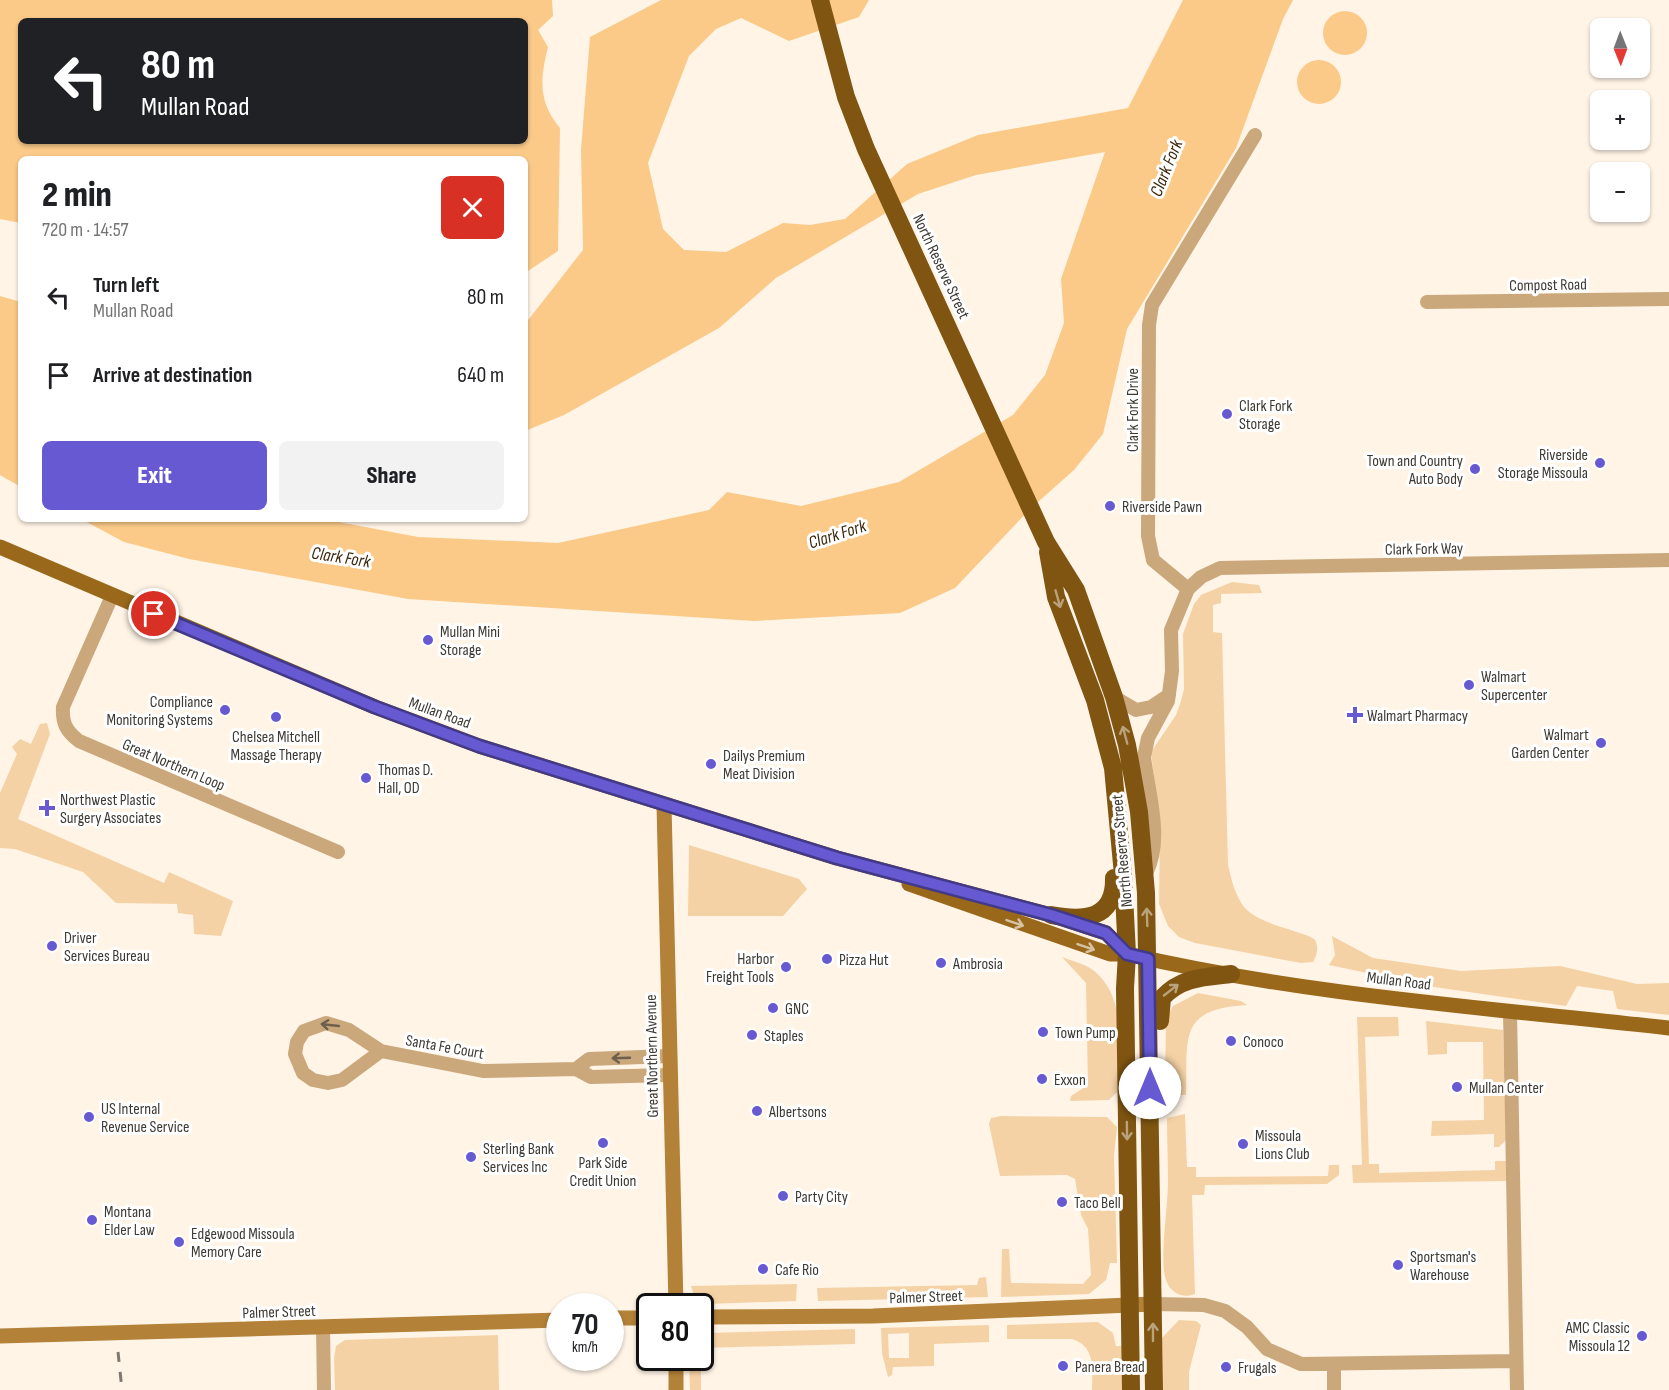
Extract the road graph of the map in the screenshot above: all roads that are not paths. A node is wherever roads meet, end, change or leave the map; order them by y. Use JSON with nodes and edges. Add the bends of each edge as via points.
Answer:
{"nodes":[{"id":1,"x":820,"y":0,"type":"edge"},
{"id":2,"x":1255,"y":135,"type":"dead end"},
{"id":3,"x":1669,"y":299,"type":"edge"},
{"id":4,"x":1427,"y":302,"type":"dead end"},
{"id":5,"x":1046,"y":542,"type":"junction"},
{"id":6,"x":0,"y":547,"type":"edge"},
{"id":7,"x":1669,"y":561,"type":"edge"},
{"id":8,"x":1188,"y":590,"type":"junction"},
{"id":9,"x":112,"y":596,"type":"junction"},
{"id":10,"x":1170,"y":693,"type":"junction"},
{"id":11,"x":1114,"y":697,"type":"junction"},
{"id":12,"x":1113,"y":768,"type":"junction"},
{"id":13,"x":664,"y":805,"type":"junction"},
{"id":14,"x":338,"y":852,"type":"dead end"},
{"id":15,"x":882,"y":871,"type":"junction"},
{"id":16,"x":1145,"y":876,"type":"junction"},
{"id":17,"x":1051,"y":915,"type":"junction"},
{"id":18,"x":1127,"y":954,"type":"junction"},
{"id":19,"x":1148,"y":959,"type":"junction"},
{"id":20,"x":1231,"y":974,"type":"junction"},
{"id":21,"x":1510,"y":1012,"type":"junction"},
{"id":22,"x":1669,"y":1028,"type":"edge"},
{"id":23,"x":381,"y":1051,"type":"junction"},
{"id":24,"x":669,"y":1056,"type":"junction"},
{"id":25,"x":576,"y":1069,"type":"junction"},
{"id":26,"x":669,"y":1075,"type":"junction"},
{"id":27,"x":1152,"y":1253,"type":"junction"},
{"id":28,"x":676,"y":1293,"type":"edge"},
{"id":29,"x":1130,"y":1304,"type":"junction"},
{"id":30,"x":1153,"y":1304,"type":"junction"},
{"id":31,"x":714,"y":1317,"type":"edge"},
{"id":32,"x":546,"y":1320,"type":"edge"},
{"id":33,"x":323,"y":1327,"type":"junction"},
{"id":34,"x":0,"y":1336,"type":"edge"},
{"id":35,"x":1516,"y":1361,"type":"junction"},
{"id":36,"x":1334,"y":1364,"type":"junction"},
{"id":37,"x":676,"y":1371,"type":"edge"},
{"id":38,"x":324,"y":1390,"type":"edge"},
{"id":39,"x":676,"y":1390,"type":"edge"},
{"id":40,"x":1131,"y":1390,"type":"edge"},
{"id":41,"x":1154,"y":1390,"type":"edge"},
{"id":42,"x":1334,"y":1390,"type":"edge"},
{"id":43,"x":1516,"y":1390,"type":"edge"}],
"edges":[{"from":1,"to":5,"type":"highway","name":"North Reserve Street","via":[[846,97],[866,149]]},
{"from":2,"to":8,"type":"street","name":"Clark Fork Drive","via":[[1152,305],[1149,325],[1148,536],[1153,560]]},
{"from":3,"to":4,"type":"street","name":"Compost Road"},
{"from":5,"to":11,"type":"highway","name":"North Reserve Street","via":[[1076,591]]},
{"from":5,"to":12,"type":"highway","name":"North Reserve Street","one_way":true,"via":[[1056,597],[1095,700]]},
{"from":6,"to":9,"type":"main road","name":"Mullan Road"},
{"from":7,"to":8,"type":"street","name":"Clark Fork Way","via":[[1220,568],[1201,577]]},
{"from":8,"to":10,"type":"street","via":[[1171,630]]},
{"from":9,"to":13,"type":"main road","name":"Mullan Road","via":[[375,707],[479,746]]},
{"from":9,"to":14,"type":"street","name":"Great Northern Loop","via":[[63,707],[62,721],[69,734]]},
{"from":10,"to":11,"type":"street","via":[[1151,707],[1136,710]]},
{"from":10,"to":16,"type":"street","via":[[1145,745],[1154,837]]},
{"from":16,"to":11,"type":"highway","name":"North Reserve Street","one_way":true,"via":[[1133,773]]},
{"from":12,"to":17,"type":"highway","via":[[1109,796],[1112,897],[1102,911],[1093,915],[1073,919]]},
{"from":12,"to":18,"type":"highway","name":"North Reserve Street"},
{"from":13,"to":15,"type":"main road","name":"Mullan Road"},
{"from":13,"to":24,"type":"street","name":"Great Northern Avenue"},
{"from":15,"to":17,"type":"main road","name":"Mullan Road"},
{"from":15,"to":18,"type":"main road","name":"Mullan Road","one_way":true,"via":[[982,912],[1101,952]]},
{"from":19,"to":16,"type":"highway","name":"North Reserve Street","one_way":true},
{"from":17,"to":18,"type":"main road","name":"Mullan Road","via":[[1106,933]]},
{"from":18,"to":19,"type":"main road","name":"Mullan Road"},
{"from":18,"to":29,"type":"highway","name":"North Reserve Street","one_way":true},
{"from":19,"to":20,"type":"main road","name":"Mullan Road"},
{"from":19,"to":27,"type":"highway","name":"North Reserve Street"},
{"from":20,"to":21,"type":"main road","name":"Mullan Road"},
{"from":27,"to":20,"type":"highway","one_way":true,"via":[[1161,1199],[1162,998],[1186,981]]},
{"from":21,"to":22,"type":"main road","name":"Mullan Road"},
{"from":21,"to":35,"type":"street"},
{"from":23,"to":23,"type":"street","name":"Santa Fe Court","one_way":true,"via":[[349,1030],[326,1023],[304,1031],[295,1054],[303,1073],[328,1083],[342,1080]]},
{"from":23,"to":25,"type":"street","name":"Santa Fe Court","via":[[483,1071]]},
{"from":24,"to":25,"type":"street","name":"Santa Fe Court","one_way":true,"via":[[589,1059]]},
{"from":24,"to":26,"type":"street","name":"Great Northern Avenue"},
{"from":25,"to":26,"type":"street","name":"Santa Fe Court","via":[[591,1077]]},
{"from":26,"to":28,"type":"street","name":"Great Northern Avenue"},
{"from":27,"to":30,"type":"highway","name":"North Reserve Street"},
{"from":29,"to":30,"type":"street","name":"Palmer Street"},
{"from":29,"to":31,"type":"street","name":"Palmer Street","via":[[884,1315]]},
{"from":29,"to":40,"type":"highway","name":"North Reserve Street"},
{"from":30,"to":36,"type":"street","via":[[1204,1305],[1225,1311],[1280,1357],[1301,1364]]},
{"from":41,"to":30,"type":"highway","name":"North Reserve Street","one_way":true},
{"from":32,"to":33,"type":"street","name":"Palmer Street"},
{"from":33,"to":34,"type":"street","name":"Palmer Street"},
{"from":33,"to":38,"type":"street"},
{"from":35,"to":36,"type":"street"},
{"from":35,"to":43,"type":"street"},
{"from":36,"to":42,"type":"street"},
{"from":37,"to":39,"type":"street"}]}
